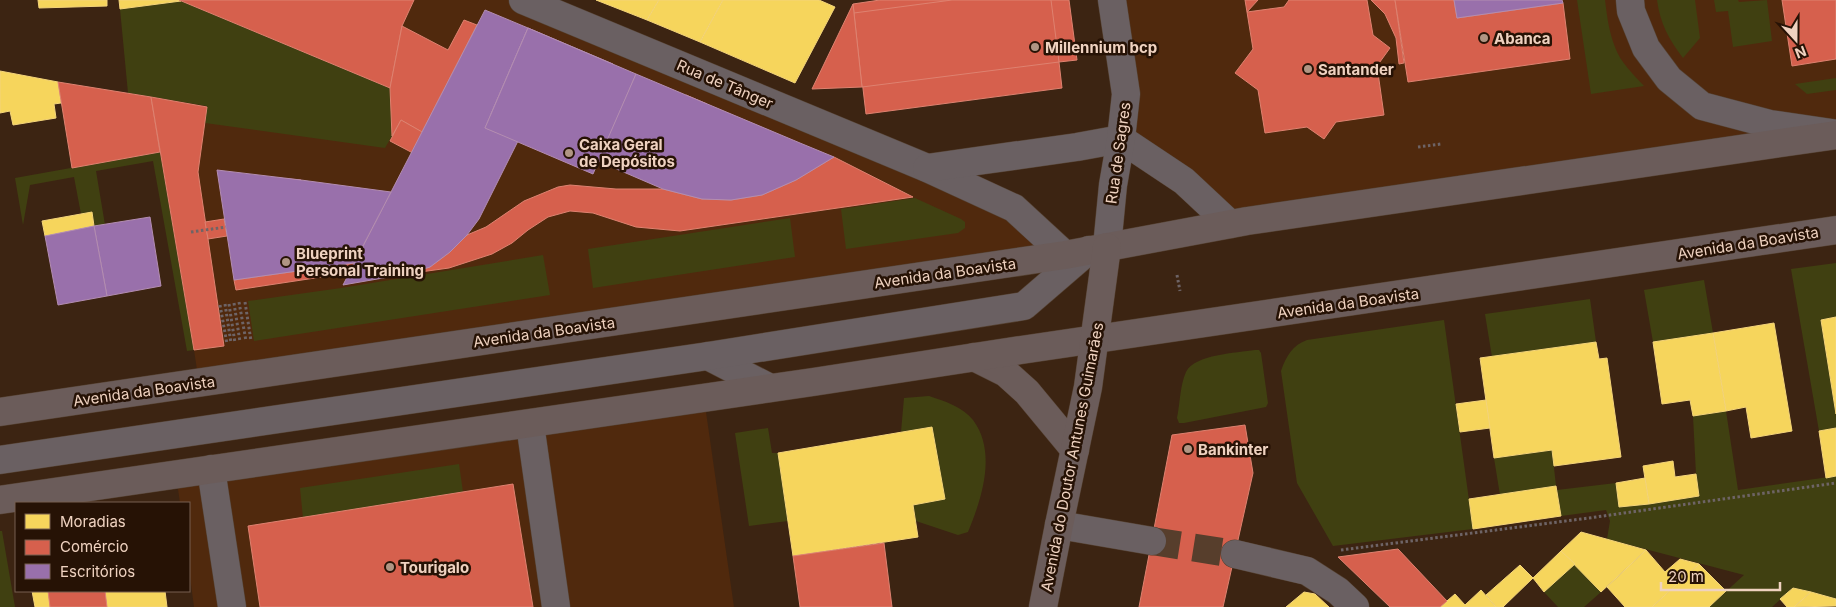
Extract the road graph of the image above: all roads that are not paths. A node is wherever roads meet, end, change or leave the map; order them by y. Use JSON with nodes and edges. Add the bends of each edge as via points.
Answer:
{"nodes":[{"id":1,"x":523,"y":0,"type":"edge"},
{"id":2,"x":1112,"y":0,"type":"edge"},
{"id":3,"x":1630,"y":0,"type":"edge"},
{"id":4,"x":1836,"y":134,"type":"edge"},
{"id":5,"x":1121,"y":139,"type":"junction"},
{"id":6,"x":927,"y":168,"type":"junction"},
{"id":7,"x":1230,"y":224,"type":"junction"},
{"id":8,"x":1836,"y":230,"type":"edge"},
{"id":9,"x":1087,"y":251,"type":"junction"},
{"id":10,"x":1095,"y":339,"type":"junction"},
{"id":11,"x":708,"y":356,"type":"junction"},
{"id":12,"x":974,"y":357,"type":"junction"},
{"id":13,"x":770,"y":388,"type":"junction"},
{"id":14,"x":0,"y":412,"type":"edge"},
{"id":15,"x":530,"y":424,"type":"junction"},
{"id":16,"x":1075,"y":450,"type":"junction"},
{"id":17,"x":0,"y":460,"type":"edge"},
{"id":18,"x":211,"y":470,"type":"junction"},
{"id":19,"x":0,"y":500,"type":"edge"},
{"id":20,"x":1058,"y":525,"type":"junction"},
{"id":21,"x":1152,"y":540,"type":"tunnel mouth"},
{"id":22,"x":1235,"y":554,"type":"tunnel mouth"},
{"id":23,"x":232,"y":607,"type":"edge"},
{"id":24,"x":556,"y":607,"type":"edge"},
{"id":25,"x":1043,"y":607,"type":"edge"},
{"id":26,"x":1355,"y":607,"type":"edge"}],
"edges":[{"from":1,"to":6,"type":"street","name":"Rua de Tânger"},
{"from":2,"to":5,"type":"street","name":"Rua de Sagres","via":[[1126,94]]},
{"from":3,"to":4,"type":"street","via":[[1646,48],[1669,79],[1702,106],[1770,124]]},
{"from":4,"to":7,"type":"main road","name":"Avenida da Boavista"},
{"from":5,"to":6,"type":"street"},
{"from":5,"to":7,"type":"street","via":[[1184,181]]},
{"from":5,"to":9,"type":"street","name":"Rua de Sagres","via":[[1113,185]]},
{"from":6,"to":9,"type":"street","name":"Rua de Tânger","via":[[1014,208]]},
{"from":7,"to":9,"type":"main road","name":"Avenida da Boavista"},
{"from":8,"to":10,"type":"main road","name":"Avenida da Boavista"},
{"from":9,"to":10,"type":"main road","name":"Avenida do Doutor Antunes Guimarães"},
{"from":9,"to":11,"type":"street","via":[[1024,306]]},
{"from":9,"to":14,"type":"main road","name":"Avenida da Boavista"},
{"from":10,"to":12,"type":"main road","name":"Avenida da Boavista"},
{"from":10,"to":16,"type":"main road","name":"Avenida do Doutor Antunes Guimarães"},
{"from":11,"to":13,"type":"street"},
{"from":11,"to":17,"type":"street"},
{"from":12,"to":13,"type":"main road","name":"Avenida da Boavista"},
{"from":12,"to":16,"type":"main road","via":[[1006,373]]},
{"from":13,"to":15,"type":"main road","name":"Avenida da Boavista"},
{"from":15,"to":18,"type":"main road","name":"Avenida da Boavista"},
{"from":15,"to":24,"type":"street"},
{"from":16,"to":20,"type":"main road","name":"Avenida do Doutor Antunes Guimarães"},
{"from":18,"to":19,"type":"main road","name":"Avenida da Boavista"},
{"from":18,"to":23,"type":"street"},
{"from":20,"to":21,"type":"street"},
{"from":20,"to":25,"type":"main road","name":"Avenida do Doutor Antunes Guimarães"},
{"from":22,"to":26,"type":"street","via":[[1307,571],[1338,591]]}]}
